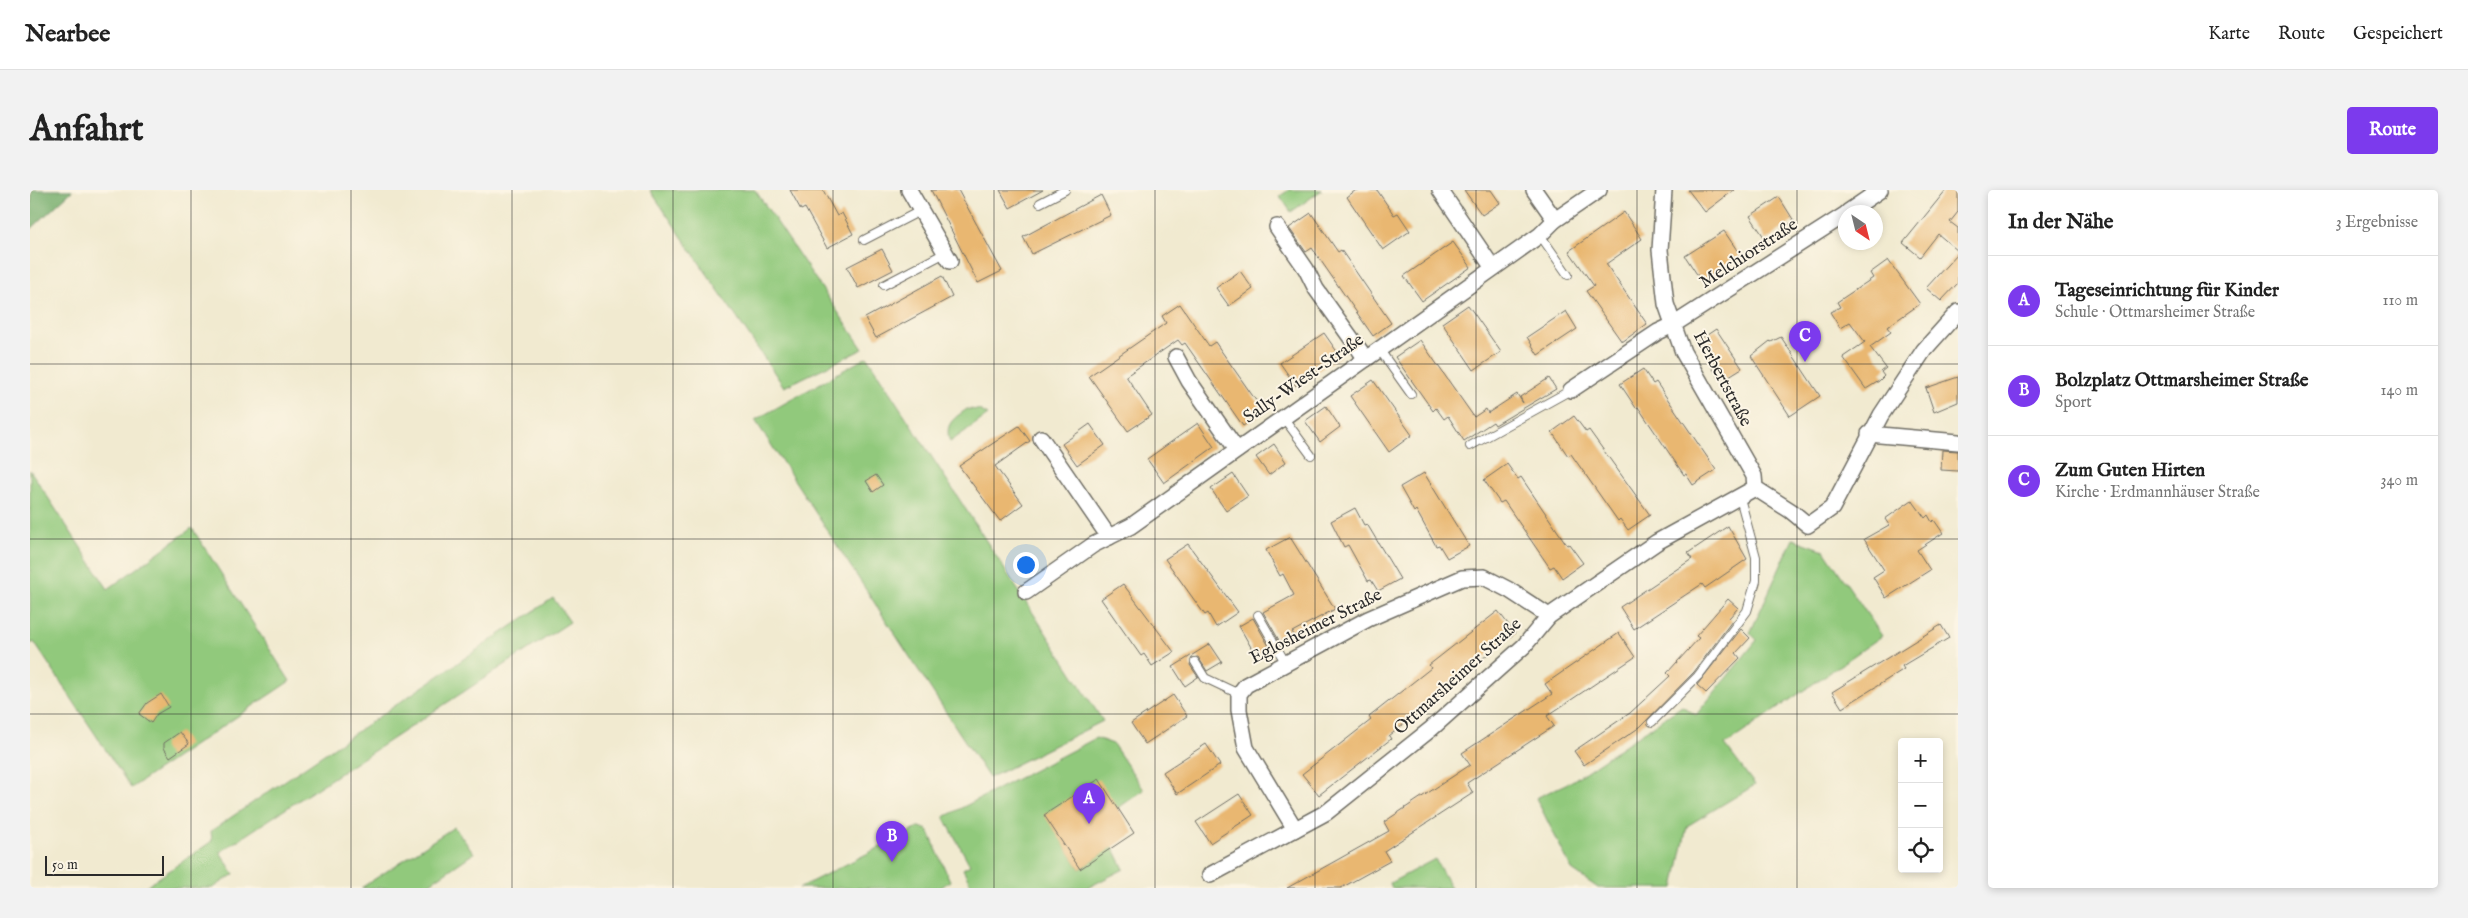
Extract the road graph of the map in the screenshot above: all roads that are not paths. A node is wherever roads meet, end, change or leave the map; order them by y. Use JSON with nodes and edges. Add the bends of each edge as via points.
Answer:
{"nodes":[{"id":1,"x":909,"y":190,"type":"edge"},
{"id":2,"x":1064,"y":190,"type":"edge"},
{"id":3,"x":1440,"y":190,"type":"edge"},
{"id":4,"x":1534,"y":190,"type":"edge"},
{"id":5,"x":1599,"y":190,"type":"edge"},
{"id":6,"x":1664,"y":190,"type":"edge"},
{"id":7,"x":1880,"y":190,"type":"edge"},
{"id":8,"x":1040,"y":203,"type":"dead end"},
{"id":9,"x":1858,"y":205,"type":"edge"},
{"id":10,"x":920,"y":211,"type":"junction"},
{"id":11,"x":1838,"y":219,"type":"edge"},
{"id":12,"x":1555,"y":220,"type":"junction"},
{"id":13,"x":1277,"y":227,"type":"dead end"},
{"id":14,"x":1540,"y":235,"type":"junction"},
{"id":15,"x":864,"y":240,"type":"dead end"},
{"id":16,"x":947,"y":257,"type":"joint"},
{"id":17,"x":1493,"y":268,"type":"junction"},
{"id":18,"x":1568,"y":275,"type":"dead end"},
{"id":19,"x":884,"y":285,"type":"dead end"},
{"id":20,"x":1958,"y":312,"type":"edge"},
{"id":21,"x":1673,"y":324,"type":"junction"},
{"id":22,"x":1379,"y":349,"type":"junction"},
{"id":23,"x":1176,"y":357,"type":"dead end"},
{"id":24,"x":1366,"y":359,"type":"junction"},
{"id":25,"x":1571,"y":390,"type":"joint"},
{"id":26,"x":1411,"y":394,"type":"dead end"},
{"id":27,"x":1284,"y":417,"type":"junction"},
{"id":28,"x":1869,"y":434,"type":"junction"},
{"id":29,"x":1041,"y":438,"type":"dead end"},
{"id":30,"x":1958,"y":442,"type":"edge"},
{"id":31,"x":1470,"y":446,"type":"dead end"},
{"id":32,"x":1237,"y":450,"type":"junction"},
{"id":33,"x":1311,"y":455,"type":"dead end"},
{"id":34,"x":1755,"y":488,"type":"junction"},
{"id":35,"x":1740,"y":498,"type":"junction"},
{"id":36,"x":1109,"y":537,"type":"junction"},
{"id":37,"x":1026,"y":592,"type":"dead end"},
{"id":38,"x":1258,"y":615,"type":"dead end"},
{"id":39,"x":1549,"y":616,"type":"junction"},
{"id":40,"x":1195,"y":662,"type":"dead end"},
{"id":41,"x":1285,"y":662,"type":"junction"},
{"id":42,"x":1239,"y":694,"type":"junction"},
{"id":43,"x":1652,"y":722,"type":"dead end"},
{"id":44,"x":1295,"y":829,"type":"junction"},
{"id":45,"x":1210,"y":875,"type":"dead end"}],
"edges":[{"from":1,"to":10,"type":"street"},
{"from":2,"to":8,"type":"lane"},
{"from":3,"to":17,"type":"street"},
{"from":4,"to":12,"type":"street"},
{"from":5,"to":12,"type":"street","name":"Sally-Wiest-Straße"},
{"from":6,"to":21,"type":"street","name":"Herbertstraße","via":[[1660,250],[1666,304]]},
{"from":7,"to":9,"type":"street","name":"Melchiorstraße"},
{"from":10,"to":15,"type":"lane"},
{"from":10,"to":16,"type":"street"},
{"from":11,"to":21,"type":"street","name":"Melchiorstraße"},
{"from":12,"to":14,"type":"street","name":"Sally-Wiest-Straße"},
{"from":13,"to":24,"type":"street"},
{"from":14,"to":17,"type":"street","name":"Sally-Wiest-Straße"},
{"from":14,"to":18,"type":"lane"},
{"from":16,"to":19,"type":"lane"},
{"from":17,"to":22,"type":"street","name":"Sally-Wiest-Straße"},
{"from":20,"to":28,"type":"street","via":[[1924,350]]},
{"from":21,"to":25,"type":"street","name":"Melchiorstraße"},
{"from":21,"to":34,"type":"street","name":"Herbertstraße","via":[[1683,352],[1754,476]]},
{"from":22,"to":24,"type":"street","name":"Sally-Wiest-Straße"},
{"from":22,"to":26,"type":"lane"},
{"from":23,"to":32,"type":"street"},
{"from":24,"to":27,"type":"street","name":"Sally-Wiest-Straße"},
{"from":25,"to":31,"type":"lane"},
{"from":27,"to":32,"type":"street","name":"Sally-Wiest-Straße"},
{"from":27,"to":33,"type":"lane"},
{"from":28,"to":30,"type":"street"},
{"from":28,"to":34,"type":"street","via":[[1832,508],[1808,525]]},
{"from":29,"to":36,"type":"street"},
{"from":32,"to":36,"type":"street","name":"Sally-Wiest-Straße","via":[[1131,526]]},
{"from":34,"to":35,"type":"street","name":"Ottmarsheimer Straße"},
{"from":35,"to":39,"type":"street","name":"Ottmarsheimer Straße","via":[[1657,542]]},
{"from":35,"to":43,"type":"lane","via":[[1756,557],[1756,581],[1747,611],[1698,676]]},
{"from":36,"to":37,"type":"street","name":"Sally-Wiest-Straße"},
{"from":38,"to":41,"type":"lane"},
{"from":39,"to":41,"type":"street","name":"Eglosheimer Straße","via":[[1484,577],[1462,578],[1368,619]]},
{"from":39,"to":44,"type":"street","name":"Ottmarsheimer Straße","via":[[1524,646],[1431,729],[1327,812]]},
{"from":40,"to":42,"type":"lane","via":[[1205,678]]},
{"from":41,"to":42,"type":"street","name":"Eglosheimer Straße","via":[[1246,685]]},
{"from":42,"to":44,"type":"street","via":[[1246,748]]},
{"from":44,"to":45,"type":"street","name":"Ottmarsheimer Straße"}]}
